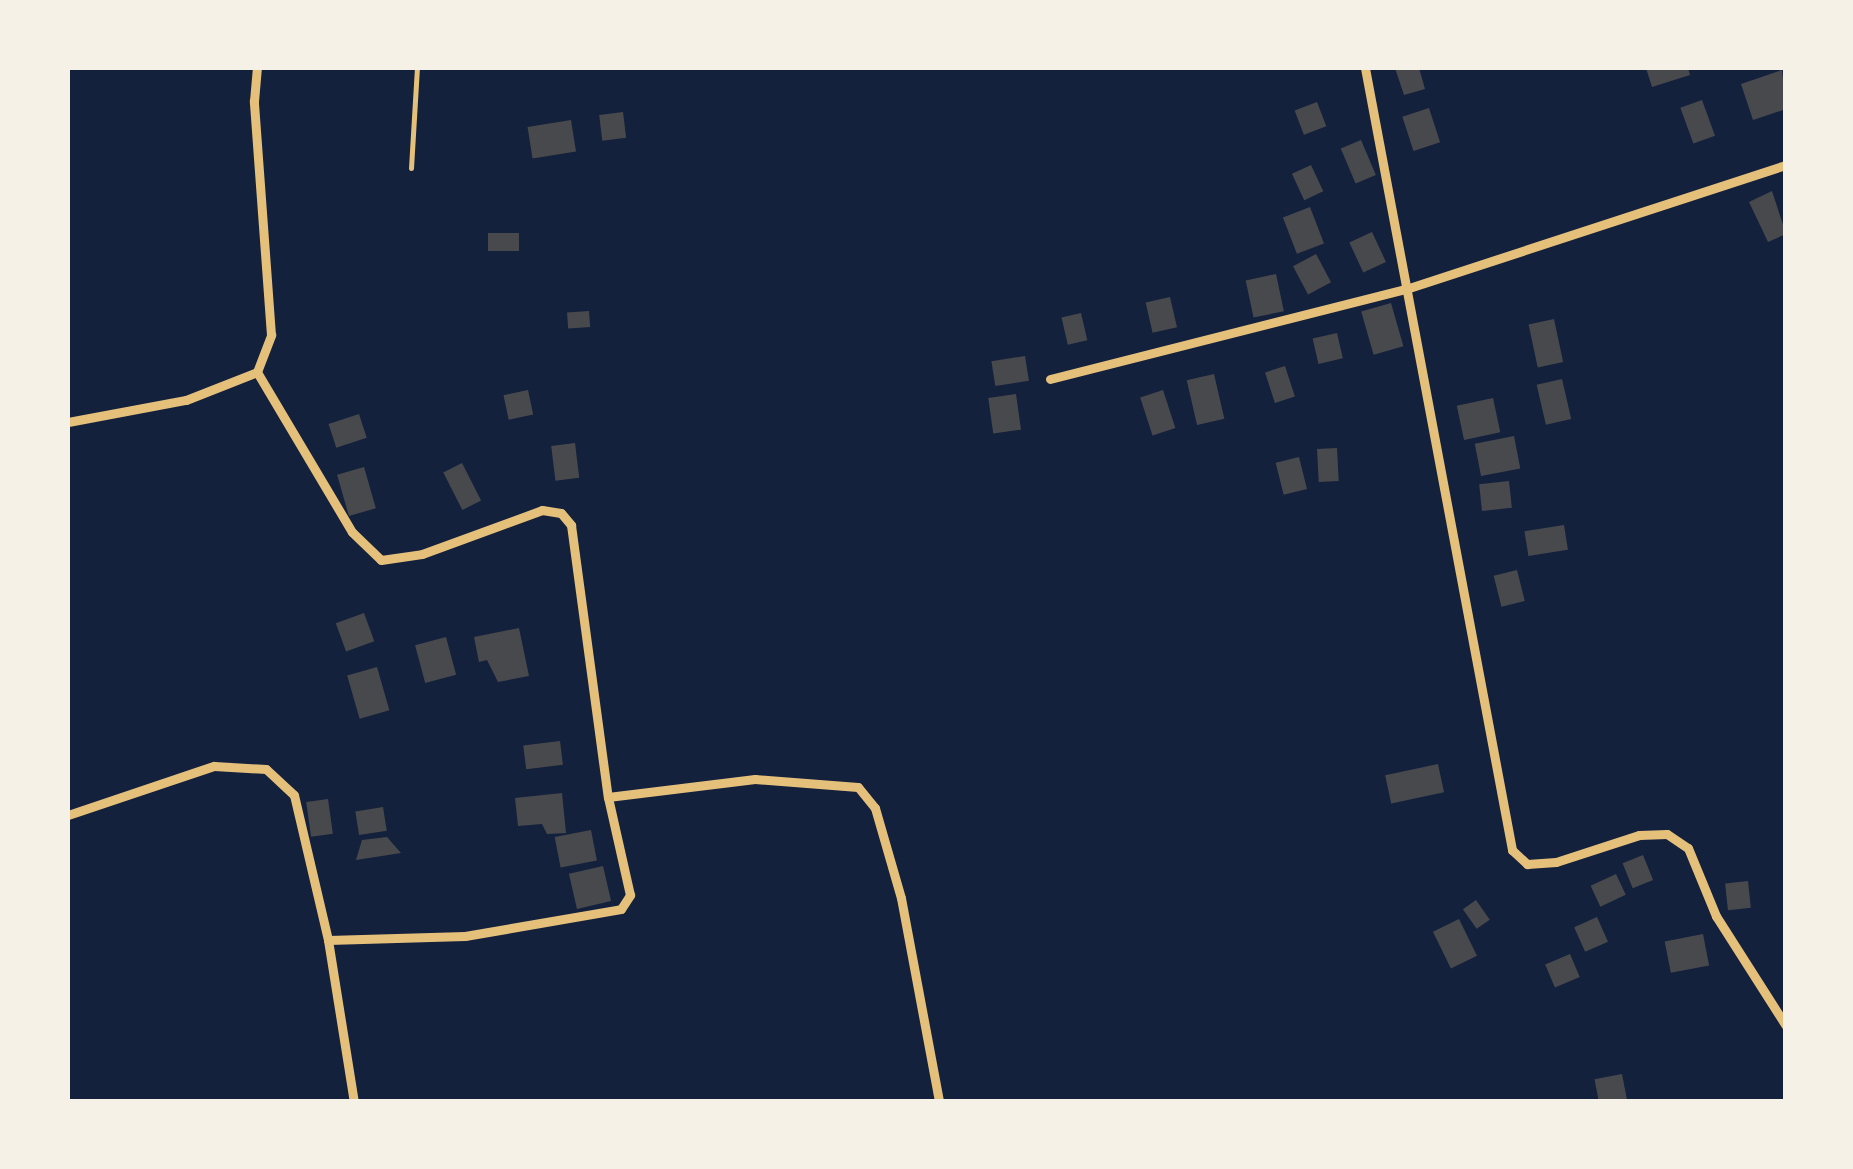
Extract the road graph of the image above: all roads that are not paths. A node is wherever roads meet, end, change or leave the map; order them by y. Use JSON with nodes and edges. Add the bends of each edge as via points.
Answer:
{"nodes":[{"id":1,"x":257,"y":68,"type":"edge"},
{"id":2,"x":418,"y":68,"type":"edge"},
{"id":3,"x":1364,"y":68,"type":"edge"},
{"id":4,"x":1786,"y":165,"type":"edge"},
{"id":5,"x":411,"y":168,"type":"dead end"},
{"id":6,"x":1406,"y":289,"type":"junction"},
{"id":7,"x":257,"y":372,"type":"junction"},
{"id":8,"x":1050,"y":379,"type":"dead end"},
{"id":9,"x":68,"y":422,"type":"edge"},
{"id":10,"x":608,"y":797,"type":"junction"},
{"id":11,"x":68,"y":815,"type":"edge"},
{"id":12,"x":328,"y":940,"type":"junction"},
{"id":13,"x":1786,"y":1026,"type":"edge"},
{"id":14,"x":354,"y":1102,"type":"edge"},
{"id":15,"x":939,"y":1102,"type":"edge"}],
"edges":[{"from":1,"to":7,"type":"street","via":[[271,335]]},
{"from":2,"to":5,"type":"lane"},
{"from":3,"to":6,"type":"street"},
{"from":4,"to":6,"type":"street"},
{"from":6,"to":8,"type":"street"},
{"from":6,"to":13,"type":"street","via":[[1512,850],[1527,864],[1556,862],[1667,834],[1688,848],[1716,916]]},
{"from":7,"to":9,"type":"street","via":[[186,400]]},
{"from":7,"to":10,"type":"street","via":[[352,532],[381,560],[422,554],[542,510],[561,513],[570,525]]},
{"from":10,"to":12,"type":"street","via":[[630,896],[620,909],[464,936]]},
{"from":10,"to":15,"type":"street","via":[[755,779],[858,787],[875,808],[900,898]]},
{"from":11,"to":12,"type":"street","via":[[214,766],[266,769],[294,795]]},
{"from":12,"to":14,"type":"street"}]}
